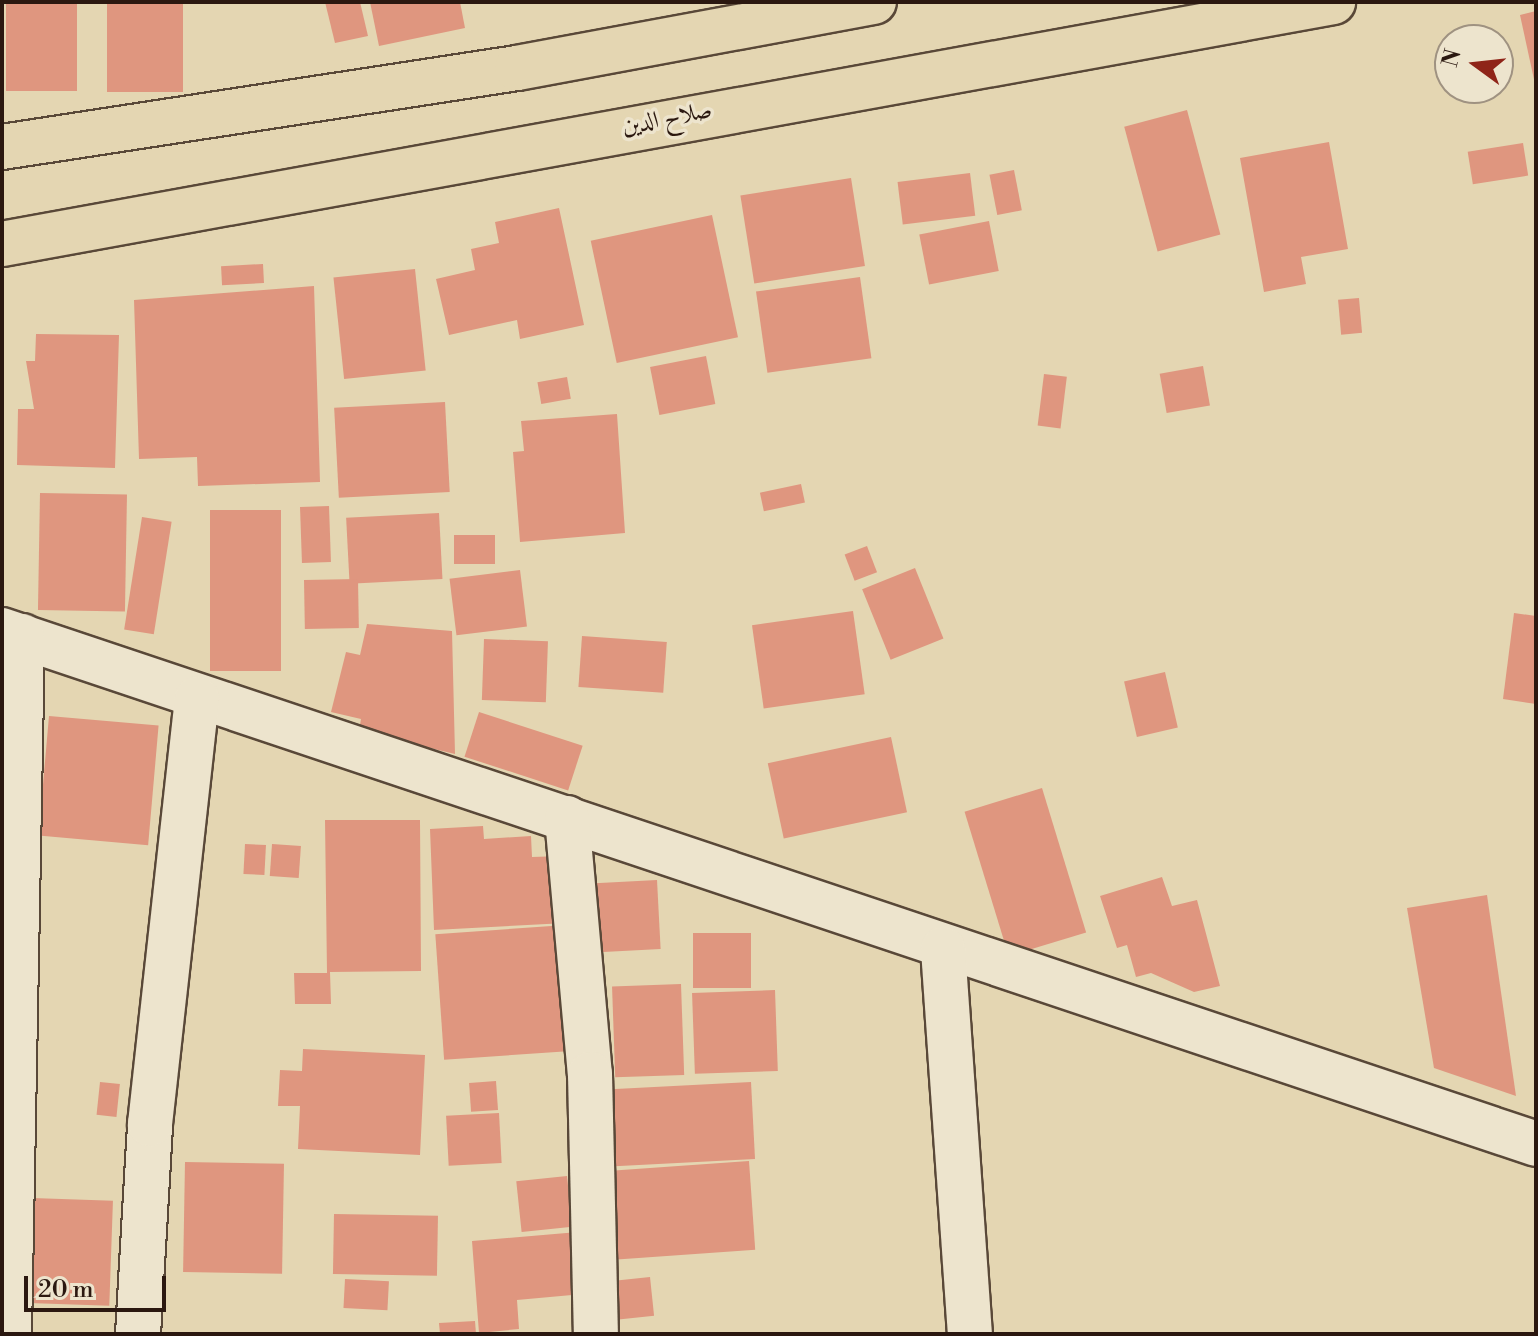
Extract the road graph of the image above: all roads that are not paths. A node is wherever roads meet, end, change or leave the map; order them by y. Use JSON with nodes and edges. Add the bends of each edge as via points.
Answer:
{"nodes":[{"id":1,"x":874,"y":2,"type":"edge"},
{"id":2,"x":1333,"y":2,"type":"edge"},
{"id":3,"x":1130,"y":19,"type":"edge"},
{"id":4,"x":2,"y":147,"type":"edge"},
{"id":5,"x":2,"y":244,"type":"edge"},
{"id":6,"x":12,"y":633,"type":"edge"},
{"id":7,"x":197,"y":699,"type":"junction"},
{"id":8,"x":567,"y":818,"type":"junction"},
{"id":9,"x":943,"y":949,"type":"junction"},
{"id":10,"x":1536,"y":1144,"type":"edge"},
{"id":11,"x":9,"y":1334,"type":"edge"},
{"id":12,"x":138,"y":1334,"type":"edge"},
{"id":13,"x":596,"y":1334,"type":"edge"},
{"id":14,"x":970,"y":1334,"type":"edge"}],
"edges":[{"from":1,"to":4,"type":"highway","via":[[517,68]]},
{"from":2,"to":3,"type":"highway","name":"صلاح الدين"},
{"from":3,"to":5,"type":"highway","name":"صلاح الدين"},
{"from":6,"to":7,"type":"street"},
{"from":6,"to":11,"type":"street"},
{"from":7,"to":8,"type":"street"},
{"from":7,"to":12,"type":"street","via":[[150,1124]]},
{"from":8,"to":9,"type":"street"},
{"from":8,"to":13,"type":"street","via":[[590,1074]]},
{"from":9,"to":10,"type":"street"},
{"from":9,"to":14,"type":"street"}]}
